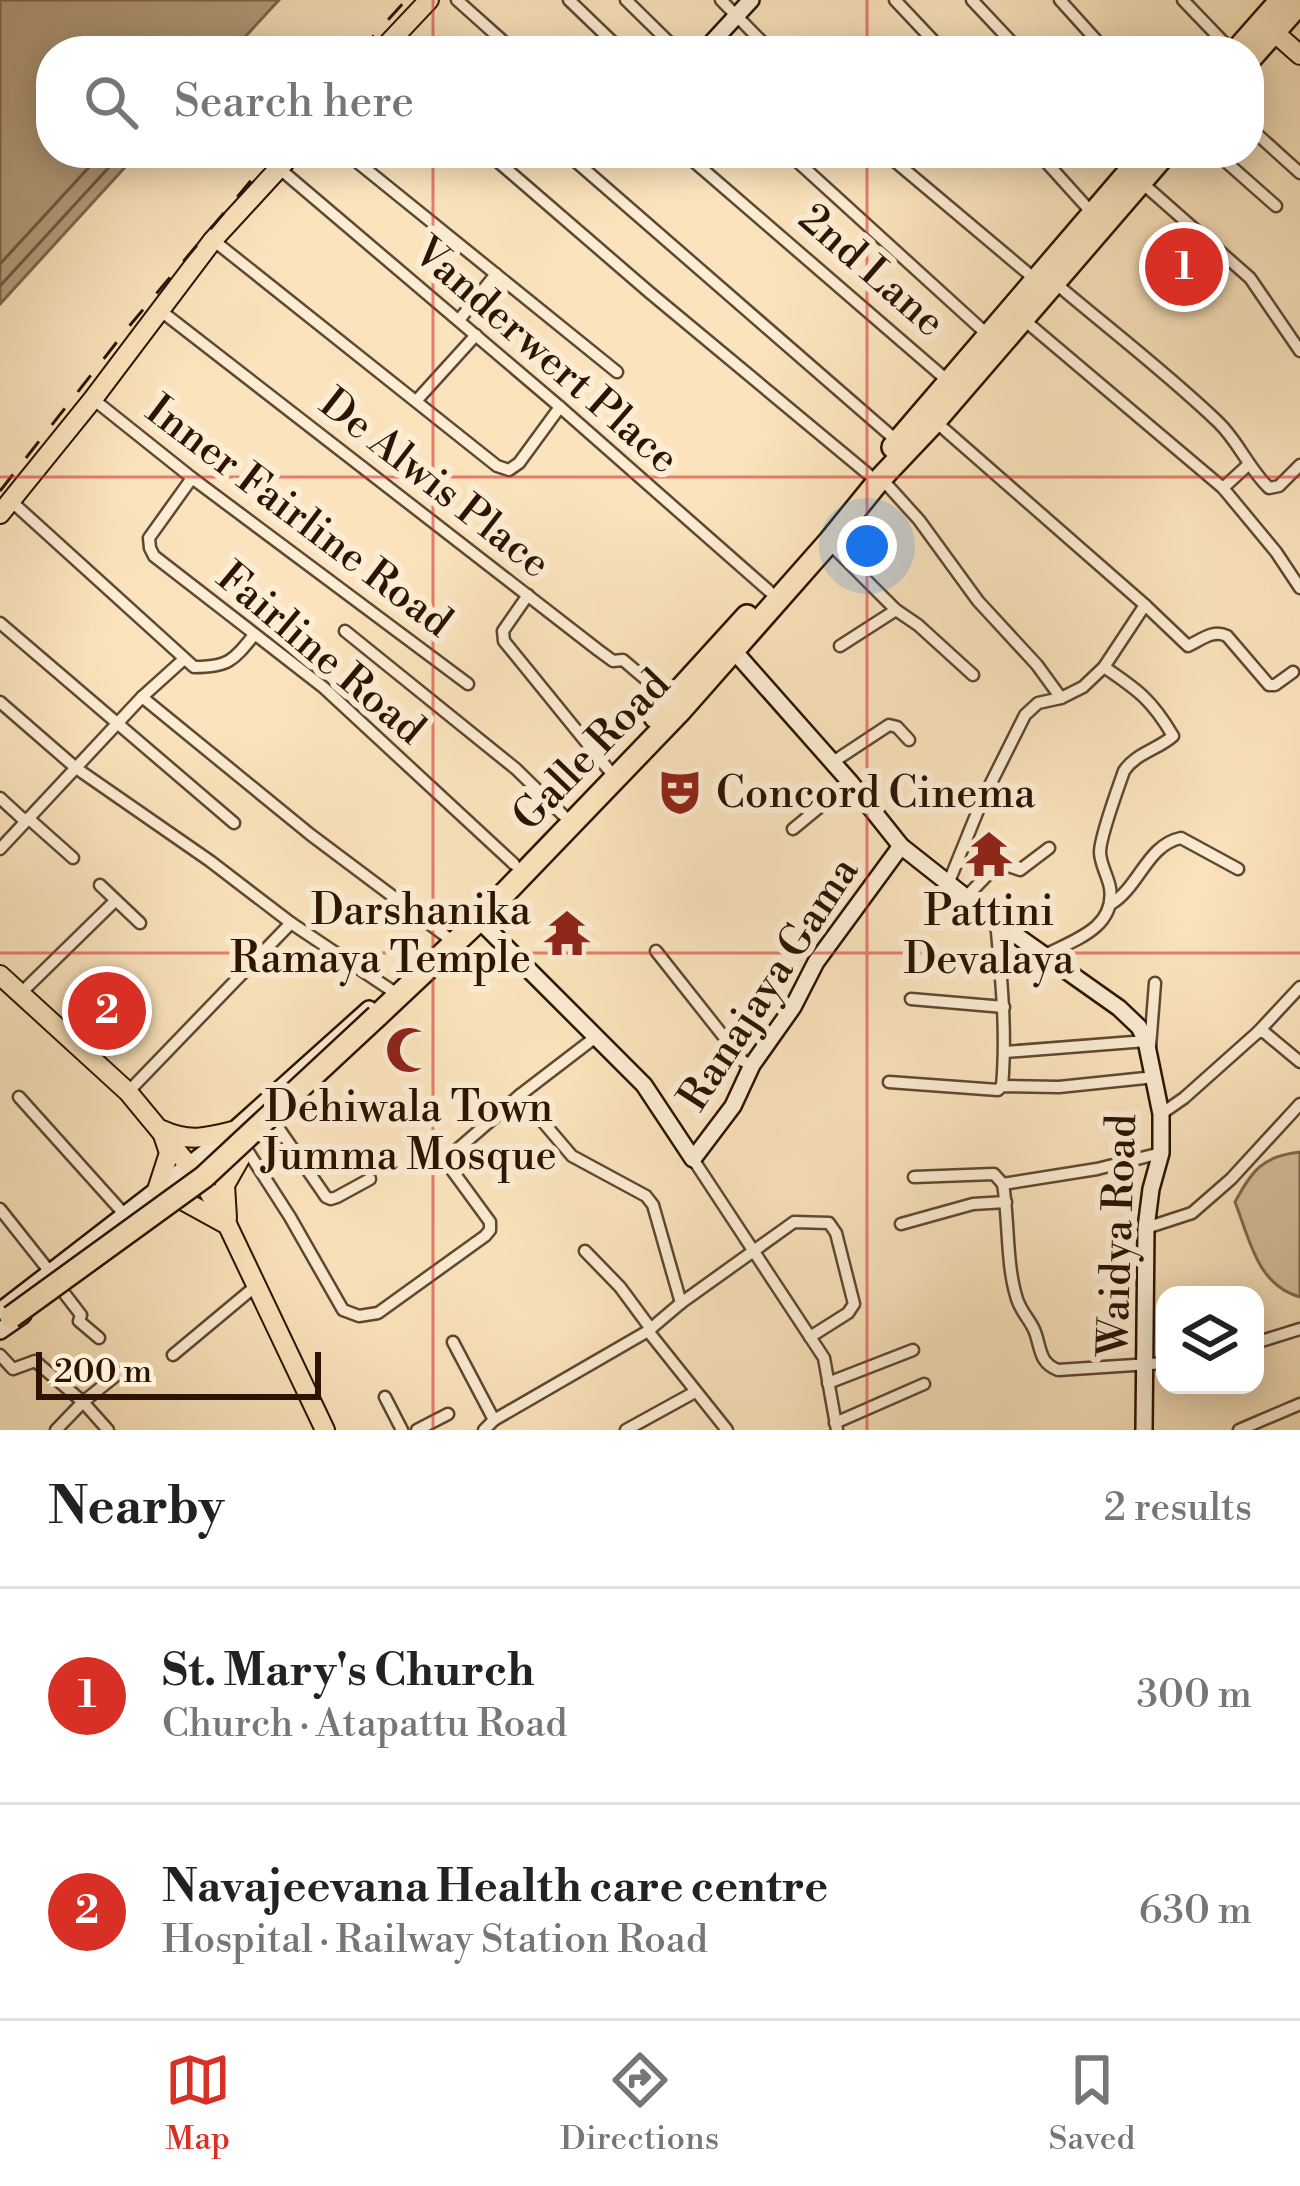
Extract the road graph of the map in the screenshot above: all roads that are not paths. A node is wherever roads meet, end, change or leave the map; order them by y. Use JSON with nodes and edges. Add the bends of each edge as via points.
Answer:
{"nodes":[{"id":1,"x":430,"y":0,"type":"edge"},
{"id":2,"x":457,"y":0,"type":"edge"},
{"id":3,"x":568,"y":0,"type":"edge"},
{"id":4,"x":626,"y":0,"type":"edge"},
{"id":5,"x":721,"y":0,"type":"edge"},
{"id":6,"x":752,"y":0,"type":"edge"},
{"id":7,"x":895,"y":0,"type":"edge"},
{"id":8,"x":972,"y":0,"type":"edge"},
{"id":9,"x":1060,"y":0,"type":"edge"},
{"id":10,"x":1183,"y":0,"type":"edge"},
{"id":11,"x":1277,"y":2,"type":"edge"},
{"id":12,"x":1300,"y":3,"type":"edge"},
{"id":13,"x":736,"y":16,"type":"junction"},
{"id":14,"x":1274,"y":32,"type":"junction"},
{"id":15,"x":395,"y":36,"type":"edge"},
{"id":16,"x":497,"y":36,"type":"edge"},
{"id":17,"x":606,"y":36,"type":"edge"},
{"id":18,"x":663,"y":36,"type":"edge"},
{"id":19,"x":718,"y":36,"type":"edge"},
{"id":20,"x":756,"y":36,"type":"edge"},
{"id":21,"x":929,"y":36,"type":"edge"},
{"id":22,"x":1006,"y":36,"type":"edge"},
{"id":23,"x":1092,"y":36,"type":"edge"},
{"id":24,"x":1219,"y":36,"type":"edge"},
{"id":25,"x":1247,"y":36,"type":"edge"},
{"id":26,"x":1264,"y":43,"type":"edge"},
{"id":27,"x":1300,"y":56,"type":"edge"},
{"id":28,"x":1264,"y":141,"type":"edge"},
{"id":29,"x":280,"y":168,"type":"edge"},
{"id":30,"x":294,"y":168,"type":"edge"},
{"id":31,"x":365,"y":168,"type":"edge"},
{"id":32,"x":505,"y":168,"type":"edge"},
{"id":33,"x":583,"y":168,"type":"edge"},
{"id":34,"x":701,"y":168,"type":"edge"},
{"id":35,"x":804,"y":168,"type":"edge"},
{"id":36,"x":903,"y":168,"type":"edge"},
{"id":37,"x":1052,"y":168,"type":"edge"},
{"id":38,"x":1127,"y":168,"type":"edge"},
{"id":39,"x":1138,"y":168,"type":"edge"},
{"id":40,"x":1146,"y":168,"type":"edge"},
{"id":41,"x":1233,"y":168,"type":"edge"},
{"id":42,"x":1300,"y":173,"type":"edge"},
{"id":43,"x":1135,"y":176,"type":"junction"},
{"id":44,"x":1276,"y":206,"type":"dead end"},
{"id":45,"x":1093,"y":214,"type":"junction"},
{"id":46,"x":213,"y":240,"type":"junction"},
{"id":47,"x":496,"y":274,"type":"junction"},
{"id":48,"x":1045,"y":281,"type":"junction"},
{"id":49,"x":160,"y":311,"type":"junction"},
{"id":50,"x":1023,"y":319,"type":"junction"},
{"id":51,"x":459,"y":320,"type":"junction"},
{"id":52,"x":476,"y":335,"type":"junction"},
{"id":53,"x":989,"y":336,"type":"junction"},
{"id":54,"x":1300,"y":351,"type":"edge"},
{"id":55,"x":617,"y":372,"type":"dead end"},
{"id":56,"x":954,"y":387,"type":"junction"},
{"id":57,"x":93,"y":399,"type":"junction"},
{"id":58,"x":417,"y":400,"type":"junction"},
{"id":59,"x":560,"y":407,"type":"junction"},
{"id":60,"x":935,"y":421,"type":"junction"},
{"id":61,"x":898,"y":441,"type":"junction"},
{"id":62,"x":1248,"y":465,"type":"junction"},
{"id":63,"x":1300,"y":465,"type":"edge"},
{"id":64,"x":874,"y":476,"type":"junction"},
{"id":65,"x":192,"y":478,"type":"junction"},
{"id":66,"x":1223,"y":488,"type":"junction"},
{"id":67,"x":5,"y":507,"type":"edge"},
{"id":68,"x":829,"y":542,"type":"junction"},
{"id":69,"x":1300,"y":588,"type":"edge"},
{"id":70,"x":769,"y":591,"type":"junction"},
{"id":71,"x":528,"y":596,"type":"junction"},
{"id":72,"x":1145,"y":605,"type":"junction"},
{"id":73,"x":896,"y":610,"type":"junction"},
{"id":74,"x":0,"y":622,"type":"edge"},
{"id":75,"x":345,"y":632,"type":"dead end"},
{"id":76,"x":254,"y":635,"type":"junction"},
{"id":77,"x":730,"y":645,"type":"junction"},
{"id":78,"x":840,"y":646,"type":"dead end"},
{"id":79,"x":183,"y":660,"type":"junction"},
{"id":80,"x":1104,"y":667,"type":"junction"},
{"id":81,"x":1293,"y":672,"type":"dead end"},
{"id":82,"x":973,"y":675,"type":"dead end"},
{"id":83,"x":468,"y":684,"type":"dead end"},
{"id":84,"x":142,"y":697,"type":"junction"},
{"id":85,"x":1060,"y":698,"type":"junction"},
{"id":86,"x":670,"y":700,"type":"junction"},
{"id":87,"x":0,"y":702,"type":"edge"},
{"id":88,"x":117,"y":723,"type":"junction"},
{"id":89,"x":909,"y":740,"type":"dead end"},
{"id":90,"x":833,"y":762,"type":"junction"},
{"id":91,"x":76,"y":768,"type":"junction"},
{"id":92,"x":608,"y":769,"type":"junction"},
{"id":93,"x":850,"y":782,"type":"junction"},
{"id":94,"x":0,"y":798,"type":"edge"},
{"id":95,"x":562,"y":815,"type":"junction"},
{"id":96,"x":27,"y":820,"type":"junction"},
{"id":97,"x":233,"y":823,"type":"dead end"},
{"id":98,"x":794,"y":829,"type":"dead end"},
{"id":99,"x":901,"y":846,"type":"junction"},
{"id":100,"x":1049,"y":848,"type":"dead end"},
{"id":101,"x":0,"y":849,"type":"edge"},
{"id":102,"x":73,"y":858,"type":"dead end"},
{"id":103,"x":514,"y":864,"type":"junction"},
{"id":104,"x":1238,"y":868,"type":"dead end"},
{"id":105,"x":948,"y":884,"type":"junction"},
{"id":106,"x":100,"y":885,"type":"dead end"},
{"id":107,"x":965,"y":898,"type":"junction"},
{"id":108,"x":115,"y":901,"type":"junction"},
{"id":109,"x":1111,"y":904,"type":"junction"},
{"id":110,"x":479,"y":920,"type":"junction"},
{"id":111,"x":996,"y":921,"type":"junction"},
{"id":112,"x":140,"y":923,"type":"dead end"},
{"id":113,"x":291,"y":923,"type":"junction"},
{"id":114,"x":446,"y":937,"type":"junction"},
{"id":115,"x":656,"y":951,"type":"dead end"},
{"id":116,"x":1045,"y":955,"type":"junction"},
{"id":117,"x":0,"y":975,"type":"edge"},
{"id":118,"x":1155,"y":983,"type":"dead end"},
{"id":119,"x":1300,"y":986,"type":"edge"},
{"id":120,"x":399,"y":988,"type":"junction"},
{"id":121,"x":22,"y":992,"type":"junction"},
{"id":122,"x":911,"y":999,"type":"dead end"},
{"id":123,"x":1004,"y":1007,"type":"junction"},
{"id":124,"x":1258,"y":1032,"type":"junction"},
{"id":125,"x":597,"y":1036,"type":"junction"},
{"id":126,"x":1148,"y":1045,"type":"junction"},
{"id":127,"x":1005,"y":1052,"type":"junction"},
{"id":128,"x":1300,"y":1062,"type":"edge"},
{"id":129,"x":752,"y":1065,"type":"junction"},
{"id":130,"x":1155,"y":1077,"type":"junction"},
{"id":131,"x":889,"y":1082,"type":"dead end"},
{"id":132,"x":1002,"y":1086,"type":"junction"},
{"id":133,"x":128,"y":1092,"type":"junction"},
{"id":134,"x":520,"y":1095,"type":"junction"},
{"id":135,"x":19,"y":1097,"type":"dead end"},
{"id":136,"x":268,"y":1100,"type":"junction"},
{"id":137,"x":1300,"y":1104,"type":"edge"},
{"id":138,"x":1161,"y":1114,"type":"junction"},
{"id":139,"x":279,"y":1119,"type":"junction"},
{"id":140,"x":162,"y":1130,"type":"junction"},
{"id":141,"x":233,"y":1131,"type":"junction"},
{"id":142,"x":244,"y":1153,"type":"junction"},
{"id":143,"x":1161,"y":1153,"type":"junction"},
{"id":144,"x":693,"y":1159,"type":"junction"},
{"id":145,"x":189,"y":1165,"type":"junction"},
{"id":146,"x":914,"y":1177,"type":"dead end"},
{"id":147,"x":370,"y":1179,"type":"dead end"},
{"id":148,"x":1003,"y":1184,"type":"junction"},
{"id":149,"x":205,"y":1185,"type":"junction"},
{"id":150,"x":157,"y":1190,"type":"junction"},
{"id":151,"x":184,"y":1202,"type":"junction"},
{"id":152,"x":1006,"y":1202,"type":"junction"},
{"id":153,"x":0,"y":1209,"type":"edge"},
{"id":154,"x":131,"y":1210,"type":"junction"},
{"id":155,"x":901,"y":1224,"type":"dead end"},
{"id":156,"x":151,"y":1225,"type":"junction"},
{"id":157,"x":228,"y":1226,"type":"junction"},
{"id":158,"x":1146,"y":1228,"type":"junction"},
{"id":159,"x":752,"y":1250,"type":"junction"},
{"id":160,"x":585,"y":1251,"type":"dead end"},
{"id":161,"x":50,"y":1272,"type":"junction"},
{"id":162,"x":257,"y":1285,"type":"junction"},
{"id":163,"x":61,"y":1289,"type":"junction"},
{"id":164,"x":681,"y":1303,"type":"junction"},
{"id":165,"x":3,"y":1319,"type":"edge"},
{"id":166,"x":1300,"y":1329,"type":"edge"},
{"id":167,"x":649,"y":1330,"type":"junction"},
{"id":168,"x":810,"y":1337,"type":"junction"},
{"id":169,"x":99,"y":1338,"type":"dead end"},
{"id":170,"x":1264,"y":1340,"type":"edge"},
{"id":171,"x":453,"y":1342,"type":"dead end"},
{"id":172,"x":914,"y":1350,"type":"dead end"},
{"id":173,"x":0,"y":1355,"type":"edge"},
{"id":174,"x":173,"y":1355,"type":"dead end"},
{"id":175,"x":1156,"y":1364,"type":"edge"},
{"id":176,"x":1147,"y":1365,"type":"junction"},
{"id":177,"x":119,"y":1373,"type":"dead end"},
{"id":178,"x":828,"y":1383,"type":"junction"},
{"id":179,"x":924,"y":1384,"type":"dead end"},
{"id":180,"x":695,"y":1392,"type":"junction"},
{"id":181,"x":385,"y":1397,"type":"dead end"},
{"id":182,"x":83,"y":1402,"type":"junction"},
{"id":183,"x":1300,"y":1404,"type":"edge"},
{"id":184,"x":1281,"y":1412,"type":"junction"},
{"id":185,"x":448,"y":1414,"type":"dead end"},
{"id":186,"x":494,"y":1420,"type":"junction"},
{"id":187,"x":836,"y":1426,"type":"edge"},
{"id":188,"x":56,"y":1430,"type":"edge"},
{"id":189,"x":108,"y":1430,"type":"edge"},
{"id":190,"x":326,"y":1430,"type":"edge"},
{"id":191,"x":402,"y":1430,"type":"edge"},
{"id":192,"x":417,"y":1430,"type":"edge"},
{"id":193,"x":484,"y":1430,"type":"edge"},
{"id":194,"x":626,"y":1430,"type":"edge"},
{"id":195,"x":727,"y":1430,"type":"edge"},
{"id":196,"x":1144,"y":1430,"type":"edge"},
{"id":197,"x":1239,"y":1430,"type":"edge"},
{"id":198,"x":1282,"y":1430,"type":"edge"}],
"edges":[{"from":1,"to":15,"type":"main road"},
{"from":2,"to":16,"type":"street"},
{"from":3,"to":17,"type":"street"},
{"from":4,"to":18,"type":"street"},
{"from":5,"to":13,"type":"street"},
{"from":6,"to":13,"type":"street"},
{"from":7,"to":21,"type":"street"},
{"from":8,"to":22,"type":"street"},
{"from":9,"to":23,"type":"street"},
{"from":10,"to":24,"type":"street"},
{"from":11,"to":25,"type":"highway"},
{"from":12,"to":14,"type":"highway"},
{"from":13,"to":19,"type":"street"},
{"from":13,"to":20,"type":"street"},
{"from":14,"to":26,"type":"highway"},
{"from":14,"to":27,"type":"main road"},
{"from":28,"to":42,"type":"street"},
{"from":29,"to":46,"type":"main road"},
{"from":30,"to":51,"type":"street","name":"Vanderwert Place"},
{"from":31,"to":47,"type":"street"},
{"from":32,"to":64,"type":"street"},
{"from":33,"to":61,"type":"street"},
{"from":34,"to":56,"type":"street","name":"2nd Lane"},
{"from":35,"to":53,"type":"street"},
{"from":36,"to":48,"type":"street"},
{"from":37,"to":45,"type":"street"},
{"from":38,"to":43,"type":"street"},
{"from":39,"to":43,"type":"highway","name":"Galle Road"},
{"from":40,"to":43,"type":"highway","name":"Galle Road"},
{"from":41,"to":44,"type":"street"},
{"from":43,"to":45,"type":"highway","name":"Galle Road"},
{"from":43,"to":48,"type":"highway","name":"Galle Road"},
{"from":43,"to":54,"type":"street","via":[[1250,278]]},
{"from":45,"to":48,"type":"highway","name":"Galle Road"},
{"from":46,"to":49,"type":"main road"},
{"from":46,"to":58,"type":"street"},
{"from":47,"to":51,"type":"street"},
{"from":47,"to":55,"type":"street"},
{"from":48,"to":50,"type":"highway","name":"Galle Road"},
{"from":48,"to":53,"type":"highway","name":"Galle Road"},
{"from":48,"to":62,"type":"street","via":[[1221,424]]},
{"from":49,"to":57,"type":"main road"},
{"from":49,"to":71,"type":"street","name":"De Alwis Place"},
{"from":50,"to":56,"type":"highway","name":"Galle Road"},
{"from":50,"to":66,"type":"street"},
{"from":51,"to":52,"type":"street","name":"Vanderwert Place"},
{"from":52,"to":58,"type":"street"},
{"from":52,"to":59,"type":"street","name":"Vanderwert Place"},
{"from":53,"to":56,"type":"highway","name":"Galle Road"},
{"from":56,"to":60,"type":"highway","name":"Galle Road"},
{"from":56,"to":61,"type":"highway","name":"Galle Road"},
{"from":57,"to":65,"type":"street","name":"Inner Fairline Road"},
{"from":57,"to":67,"type":"main road"},
{"from":58,"to":59,"type":"street","via":[[508,470]]},
{"from":59,"to":70,"type":"street","name":"Vanderwert Place"},
{"from":60,"to":64,"type":"highway","name":"Galle Road"},
{"from":60,"to":72,"type":"street"},
{"from":61,"to":64,"type":"highway","name":"Galle Road"},
{"from":62,"to":63,"type":"street","via":[[1269,488]]},
{"from":62,"to":66,"type":"street"},
{"from":64,"to":68,"type":"highway","name":"Galle Road"},
{"from":64,"to":70,"type":"highway","name":"Galle Road"},
{"from":64,"to":85,"type":"street","via":[[919,520]]},
{"from":65,"to":76,"type":"street","name":"Fairline Road","via":[[149,538],[150,548]]},
{"from":65,"to":83,"type":"street","name":"Inner Fairline Road"},
{"from":66,"to":69,"type":"street"},
{"from":67,"to":79,"type":"street"},
{"from":68,"to":73,"type":"street"},
{"from":68,"to":77,"type":"highway","name":"Galle Road"},
{"from":70,"to":77,"type":"highway","name":"Galle Road"},
{"from":71,"to":86,"type":"street","name":"De Alwis Place"},
{"from":71,"to":92,"type":"street","via":[[504,640]]},
{"from":72,"to":80,"type":"street"},
{"from":72,"to":81,"type":"street","via":[[1188,646],[1227,636],[1269,685]]},
{"from":73,"to":78,"type":"street"},
{"from":73,"to":82,"type":"street"},
{"from":74,"to":88,"type":"street"},
{"from":75,"to":95,"type":"street"},
{"from":76,"to":79,"type":"street","via":[[220,667]]},
{"from":76,"to":103,"type":"street","name":"Fairline Road"},
{"from":77,"to":86,"type":"highway","name":"Galle Road"},
{"from":77,"to":90,"type":"street"},
{"from":77,"to":110,"type":"highway","name":"Galle Road"},
{"from":79,"to":84,"type":"street"},
{"from":80,"to":85,"type":"street"},
{"from":80,"to":109,"type":"street","via":[[1156,707],[1173,736],[1124,771],[1100,851]]},
{"from":84,"to":88,"type":"street"},
{"from":84,"to":114,"type":"street"},
{"from":85,"to":105,"type":"street","via":[[1025,715]]},
{"from":86,"to":92,"type":"highway","name":"Galle Road"},
{"from":87,"to":91,"type":"street"},
{"from":88,"to":91,"type":"street"},
{"from":88,"to":97,"type":"street"},
{"from":89,"to":90,"type":"street","via":[[889,725]]},
{"from":90,"to":93,"type":"street"},
{"from":91,"to":96,"type":"street"},
{"from":91,"to":113,"type":"street"},
{"from":92,"to":95,"type":"highway","name":"Galle Road"},
{"from":93,"to":98,"type":"street"},
{"from":93,"to":99,"type":"street"},
{"from":94,"to":96,"type":"street"},
{"from":95,"to":103,"type":"highway","name":"Galle Road"},
{"from":96,"to":101,"type":"street"},
{"from":96,"to":102,"type":"street"},
{"from":99,"to":105,"type":"street"},
{"from":99,"to":129,"type":"street","name":"Ranajaya Gama"},
{"from":100,"to":107,"type":"street","via":[[1020,870],[999,863]]},
{"from":103,"to":114,"type":"highway","name":"Galle Road"},
{"from":104,"to":109,"type":"street","via":[[1181,838],[1166,841]]},
{"from":105,"to":107,"type":"street"},
{"from":106,"to":108,"type":"street"},
{"from":107,"to":111,"type":"street"},
{"from":108,"to":112,"type":"street"},
{"from":108,"to":121,"type":"street"},
{"from":109,"to":116,"type":"street","via":[[1097,928]]},
{"from":110,"to":120,"type":"highway","name":"Galle Road"},
{"from":110,"to":125,"type":"street"},
{"from":111,"to":116,"type":"street"},
{"from":111,"to":123,"type":"street"},
{"from":113,"to":120,"type":"street"},
{"from":113,"to":133,"type":"street"},
{"from":114,"to":120,"type":"highway","name":"Galle Road"},
{"from":115,"to":129,"type":"street"},
{"from":116,"to":126,"type":"street","via":[[1119,1008]]},
{"from":117,"to":121,"type":"main road"},
{"from":118,"to":126,"type":"street"},
{"from":119,"to":124,"type":"street"},
{"from":120,"to":136,"type":"street"},
{"from":120,"to":139,"type":"street"},
{"from":120,"to":165,"type":"highway","name":"Galle Road","bridge":true,"via":[[204,1177]]},
{"from":121,"to":133,"type":"main road"},
{"from":122,"to":123,"type":"street"},
{"from":123,"to":127,"type":"street"},
{"from":124,"to":128,"type":"street"},
{"from":124,"to":138,"type":"street"},
{"from":125,"to":134,"type":"street"},
{"from":125,"to":144,"type":"street","via":[[644,1085]]},
{"from":126,"to":127,"type":"street"},
{"from":126,"to":130,"type":"street","name":"Waidya Road"},
{"from":127,"to":132,"type":"street"},
{"from":129,"to":144,"type":"street","name":"Ranajaya Gama"},
{"from":130,"to":132,"type":"street"},
{"from":130,"to":138,"type":"street","name":"Waidya Road"},
{"from":131,"to":132,"type":"street"},
{"from":133,"to":140,"type":"main road"},
{"from":134,"to":142,"type":"street","via":[[449,1160],[490,1230],[378,1313],[343,1310]]},
{"from":134,"to":164,"type":"street","via":[[572,1156],[653,1205]]},
{"from":135,"to":154,"type":"street"},
{"from":136,"to":139,"type":"street"},
{"from":136,"to":141,"type":"street"},
{"from":137,"to":158,"type":"street","via":[[1192,1213]]},
{"from":138,"to":143,"type":"street","name":"Waidya Road"},
{"from":139,"to":142,"type":"street"},
{"from":139,"to":147,"type":"street","via":[[326,1197]]},
{"from":140,"to":141,"type":"main road","via":[[200,1139]]},
{"from":140,"to":145,"type":"main road"},
{"from":140,"to":150,"type":"main road","via":[[169,1154]]},
{"from":141,"to":145,"type":"street"},
{"from":142,"to":149,"type":"street"},
{"from":142,"to":157,"type":"main road","via":[[225,1185]]},
{"from":143,"to":148,"type":"street"},
{"from":143,"to":158,"type":"street","name":"Waidya Road"},
{"from":144,"to":159,"type":"street"},
{"from":145,"to":149,"type":"main road"},
{"from":145,"to":150,"type":"street"},
{"from":146,"to":148,"type":"street","via":[[994,1174]]},
{"from":148,"to":152,"type":"street"},
{"from":149,"to":151,"type":"street"},
{"from":149,"to":157,"type":"main road"},
{"from":150,"to":154,"type":"street"},
{"from":151,"to":156,"type":"street"},
{"from":151,"to":157,"type":"main road"},
{"from":152,"to":155,"type":"street"},
{"from":152,"to":176,"type":"street","via":[[1015,1293],[1048,1366]]},
{"from":153,"to":161,"type":"street"},
{"from":154,"to":156,"type":"street","via":[[149,1212]]},
{"from":154,"to":161,"type":"street"},
{"from":156,"to":163,"type":"street"},
{"from":157,"to":162,"type":"main road"},
{"from":158,"to":176,"type":"street","name":"Waidya Road"},
{"from":159,"to":164,"type":"street"},
{"from":159,"to":168,"type":"street"},
{"from":159,"to":168,"type":"street","via":[[794,1222],[829,1223],[836,1233],[854,1304]]},
{"from":160,"to":167,"type":"street"},
{"from":161,"to":165,"type":"street"},
{"from":162,"to":174,"type":"street"},
{"from":162,"to":190,"type":"main road"},
{"from":163,"to":165,"type":"street"},
{"from":163,"to":169,"type":"street"},
{"from":164,"to":167,"type":"street"},
{"from":166,"to":170,"type":"street"},
{"from":167,"to":180,"type":"street"},
{"from":167,"to":186,"type":"street"},
{"from":168,"to":178,"type":"street"},
{"from":171,"to":186,"type":"street"},
{"from":172,"to":178,"type":"street"},
{"from":173,"to":182,"type":"street","via":[[13,1370],[35,1361]]},
{"from":175,"to":176,"type":"street"},
{"from":176,"to":196,"type":"street","name":"Waidya Road"},
{"from":177,"to":182,"type":"street"},
{"from":178,"to":187,"type":"street"},
{"from":179,"to":187,"type":"street"},
{"from":180,"to":194,"type":"street"},
{"from":180,"to":195,"type":"street"},
{"from":181,"to":191,"type":"street"},
{"from":182,"to":188,"type":"street"},
{"from":182,"to":189,"type":"street"},
{"from":183,"to":184,"type":"street"},
{"from":184,"to":197,"type":"street"},
{"from":184,"to":198,"type":"street"},
{"from":185,"to":192,"type":"street"},
{"from":186,"to":193,"type":"street"}]}
